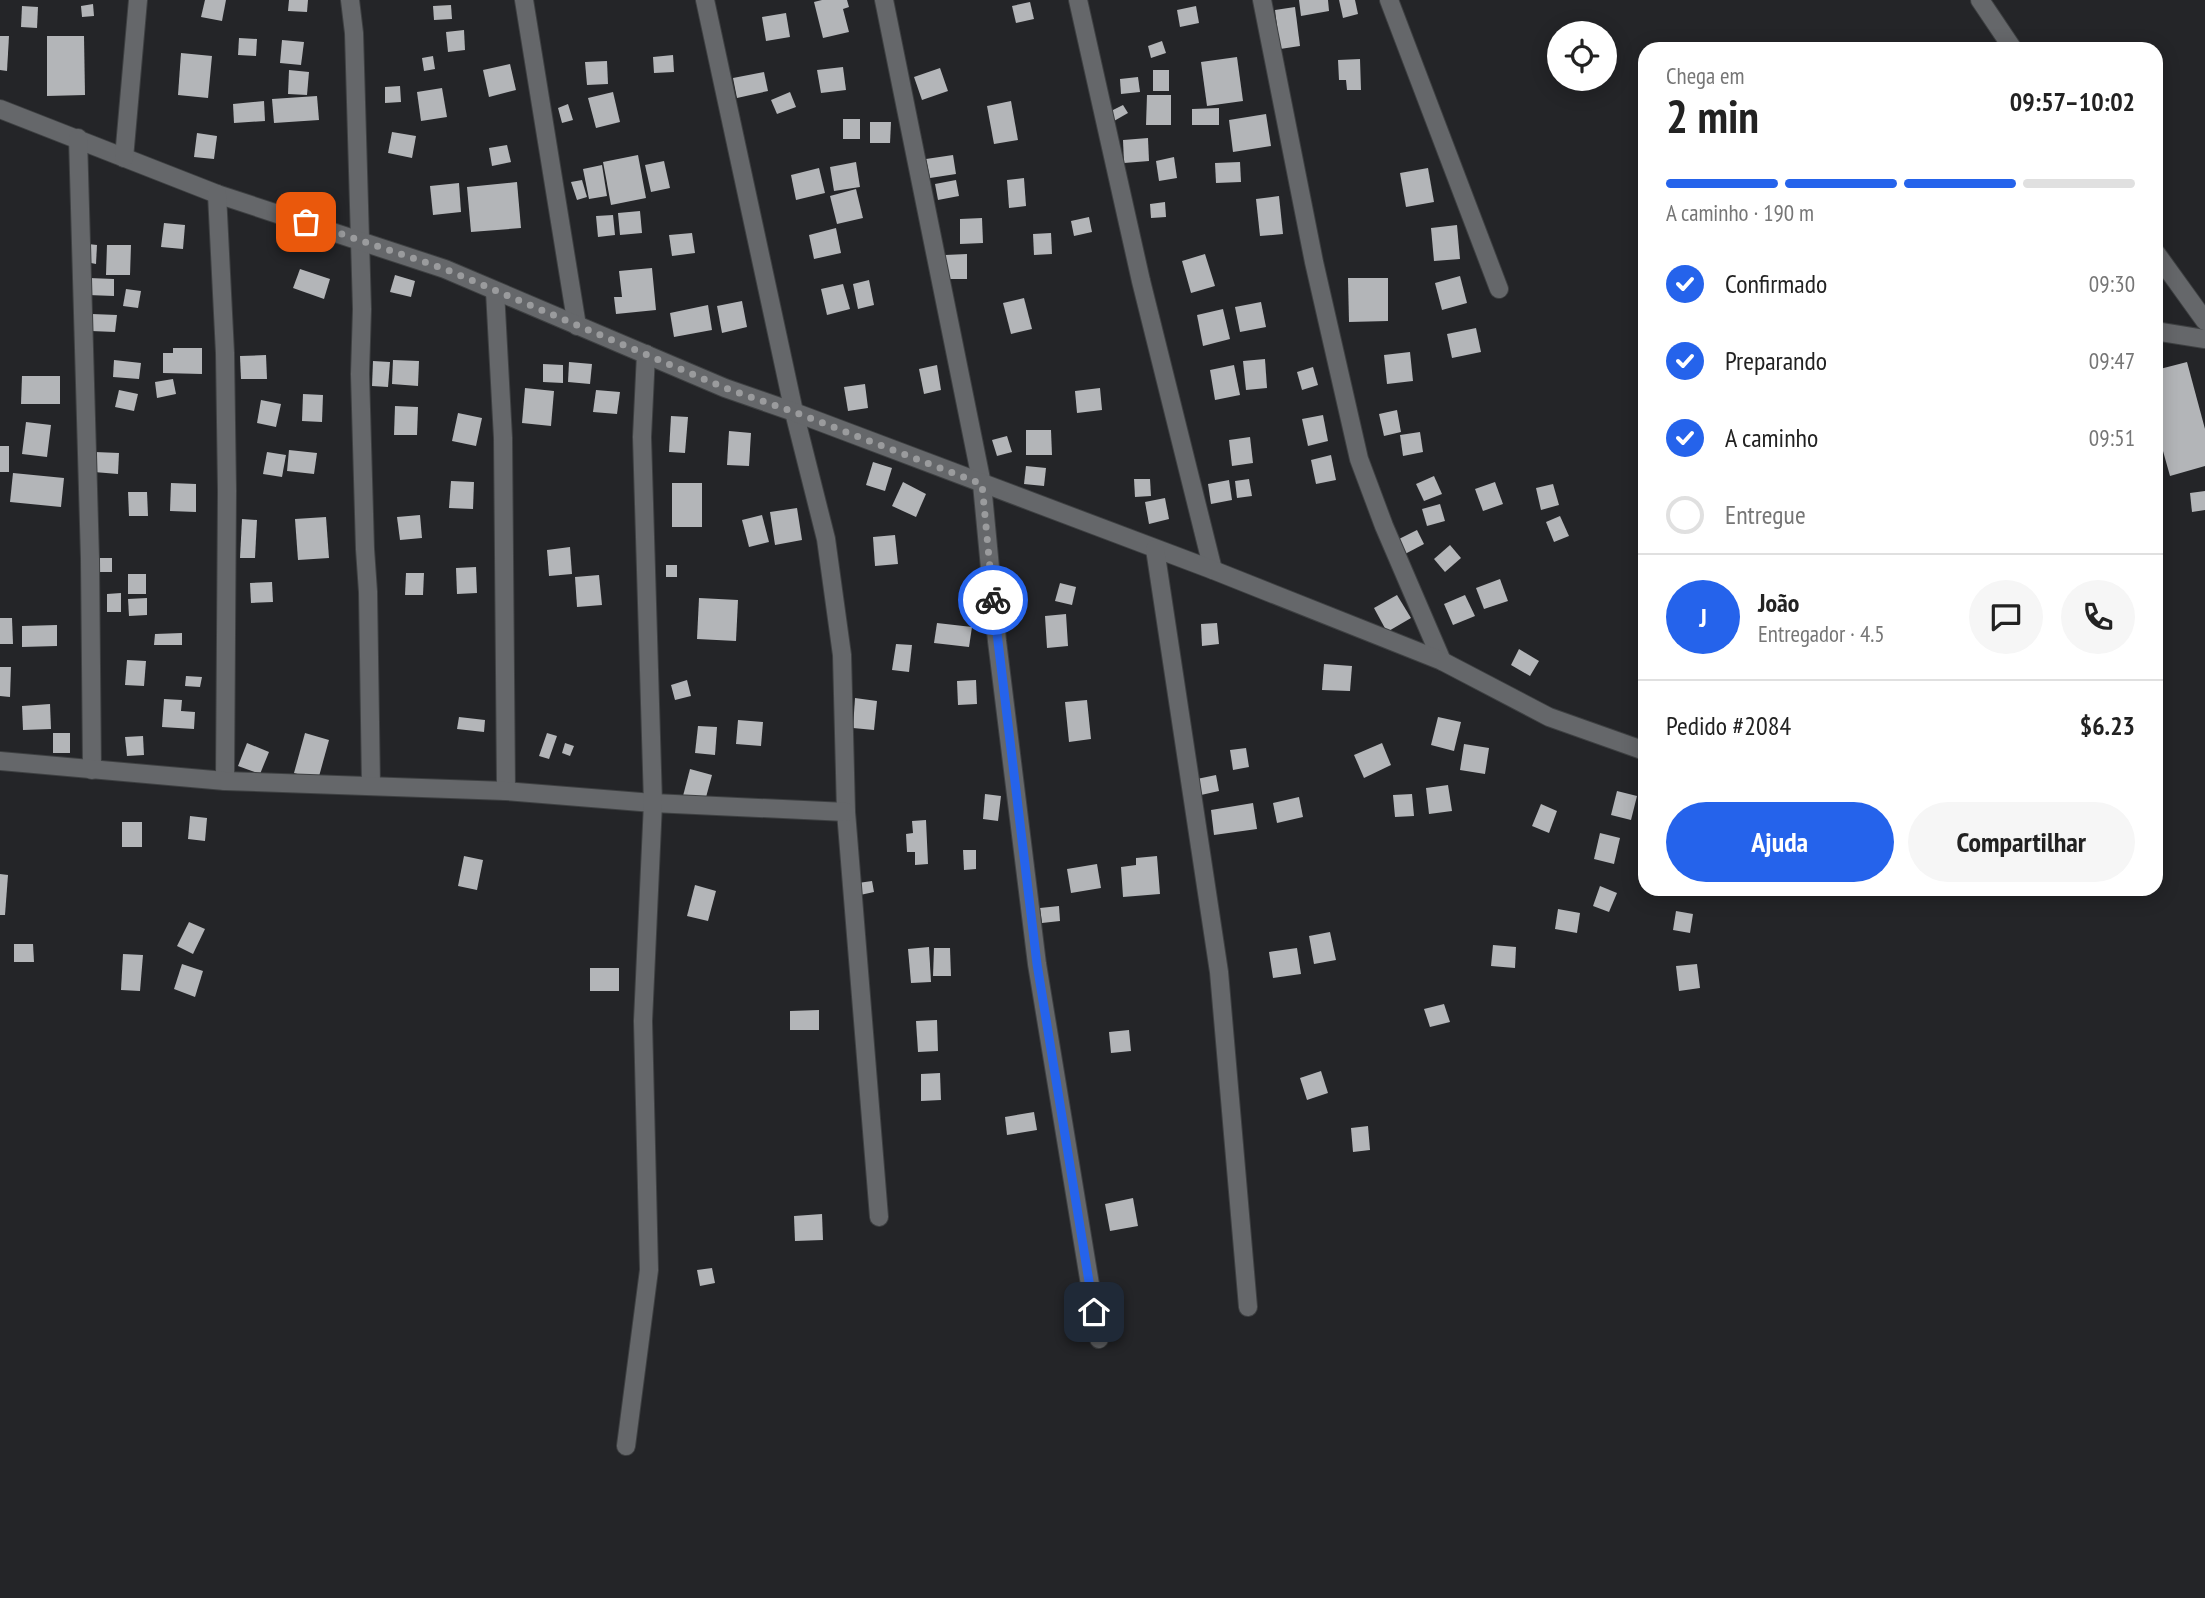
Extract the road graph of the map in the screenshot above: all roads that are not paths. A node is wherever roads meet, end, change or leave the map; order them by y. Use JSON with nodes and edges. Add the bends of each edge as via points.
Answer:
{"nodes":[{"id":1,"x":138,"y":0,"type":"edge"},
{"id":2,"x":350,"y":0,"type":"edge"},
{"id":3,"x":524,"y":0,"type":"edge"},
{"id":4,"x":705,"y":0,"type":"edge"},
{"id":5,"x":884,"y":0,"type":"edge"},
{"id":6,"x":1078,"y":0,"type":"edge"},
{"id":7,"x":1262,"y":0,"type":"edge"},
{"id":8,"x":1390,"y":0,"type":"edge"},
{"id":9,"x":1980,"y":0,"type":"edge"},
{"id":10,"x":2008,"y":42,"type":"edge"},
{"id":11,"x":0,"y":109,"type":"edge"},
{"id":12,"x":78,"y":138,"type":"junction"},
{"id":13,"x":124,"y":158,"type":"junction"},
{"id":14,"x":217,"y":194,"type":"junction"},
{"id":15,"x":359,"y":241,"type":"junction"},
{"id":16,"x":2163,"y":263,"type":"edge"},
{"id":17,"x":1499,"y":289,"type":"dead end"},
{"id":18,"x":495,"y":291,"type":"junction"},
{"id":19,"x":2205,"y":321,"type":"edge"},
{"id":20,"x":576,"y":326,"type":"junction"},
{"id":21,"x":2163,"y":332,"type":"edge"},
{"id":22,"x":2205,"y":339,"type":"edge"},
{"id":23,"x":646,"y":354,"type":"junction"},
{"id":24,"x":794,"y":412,"type":"junction"},
{"id":25,"x":982,"y":484,"type":"junction"},
{"id":26,"x":1155,"y":549,"type":"junction"},
{"id":27,"x":1213,"y":570,"type":"junction"},
{"id":28,"x":1441,"y":661,"type":"junction"},
{"id":29,"x":1638,"y":749,"type":"edge"},
{"id":30,"x":0,"y":761,"type":"edge"},
{"id":31,"x":92,"y":770,"type":"junction"},
{"id":32,"x":225,"y":781,"type":"junction"},
{"id":33,"x":372,"y":786,"type":"junction"},
{"id":34,"x":506,"y":791,"type":"junction"},
{"id":35,"x":653,"y":803,"type":"junction"},
{"id":36,"x":846,"y":811,"type":"junction"},
{"id":37,"x":879,"y":1217,"type":"dead end"},
{"id":38,"x":1248,"y":1307,"type":"dead end"},
{"id":39,"x":1099,"y":1339,"type":"dead end"},
{"id":40,"x":626,"y":1446,"type":"dead end"}],
"edges":[{"from":1,"to":13,"type":"street"},
{"from":2,"to":15,"type":"street"},
{"from":3,"to":20,"type":"street"},
{"from":4,"to":24,"type":"street"},
{"from":5,"to":25,"type":"street"},
{"from":6,"to":27,"type":"street"},
{"from":7,"to":28,"type":"street","via":[[1359,459]]},
{"from":8,"to":17,"type":"street"},
{"from":9,"to":10,"type":"street"},
{"from":11,"to":12,"type":"street"},
{"from":12,"to":13,"type":"street"},
{"from":12,"to":31,"type":"street"},
{"from":13,"to":14,"type":"street"},
{"from":14,"to":15,"type":"street"},
{"from":14,"to":32,"type":"street","via":[[227,463]]},
{"from":15,"to":18,"type":"street"},
{"from":15,"to":33,"type":"street"},
{"from":16,"to":19,"type":"street"},
{"from":18,"to":20,"type":"street"},
{"from":18,"to":34,"type":"street","via":[[503,438]]},
{"from":20,"to":23,"type":"street"},
{"from":21,"to":22,"type":"street"},
{"from":23,"to":24,"type":"street"},
{"from":23,"to":35,"type":"street","via":[[642,438]]},
{"from":24,"to":25,"type":"street"},
{"from":24,"to":36,"type":"street","via":[[826,539],[842,655]]},
{"from":25,"to":26,"type":"street"},
{"from":25,"to":39,"type":"street","via":[[1037,964]]},
{"from":26,"to":27,"type":"street"},
{"from":26,"to":38,"type":"street","via":[[1219,972]]},
{"from":27,"to":28,"type":"street"},
{"from":28,"to":29,"type":"street","via":[[1549,718]]},
{"from":30,"to":31,"type":"street"},
{"from":31,"to":32,"type":"street"},
{"from":32,"to":33,"type":"street"},
{"from":33,"to":34,"type":"street"},
{"from":34,"to":35,"type":"street"},
{"from":35,"to":36,"type":"street"},
{"from":35,"to":40,"type":"street","via":[[643,1021],[649,1270]]},
{"from":36,"to":37,"type":"street"}]}
